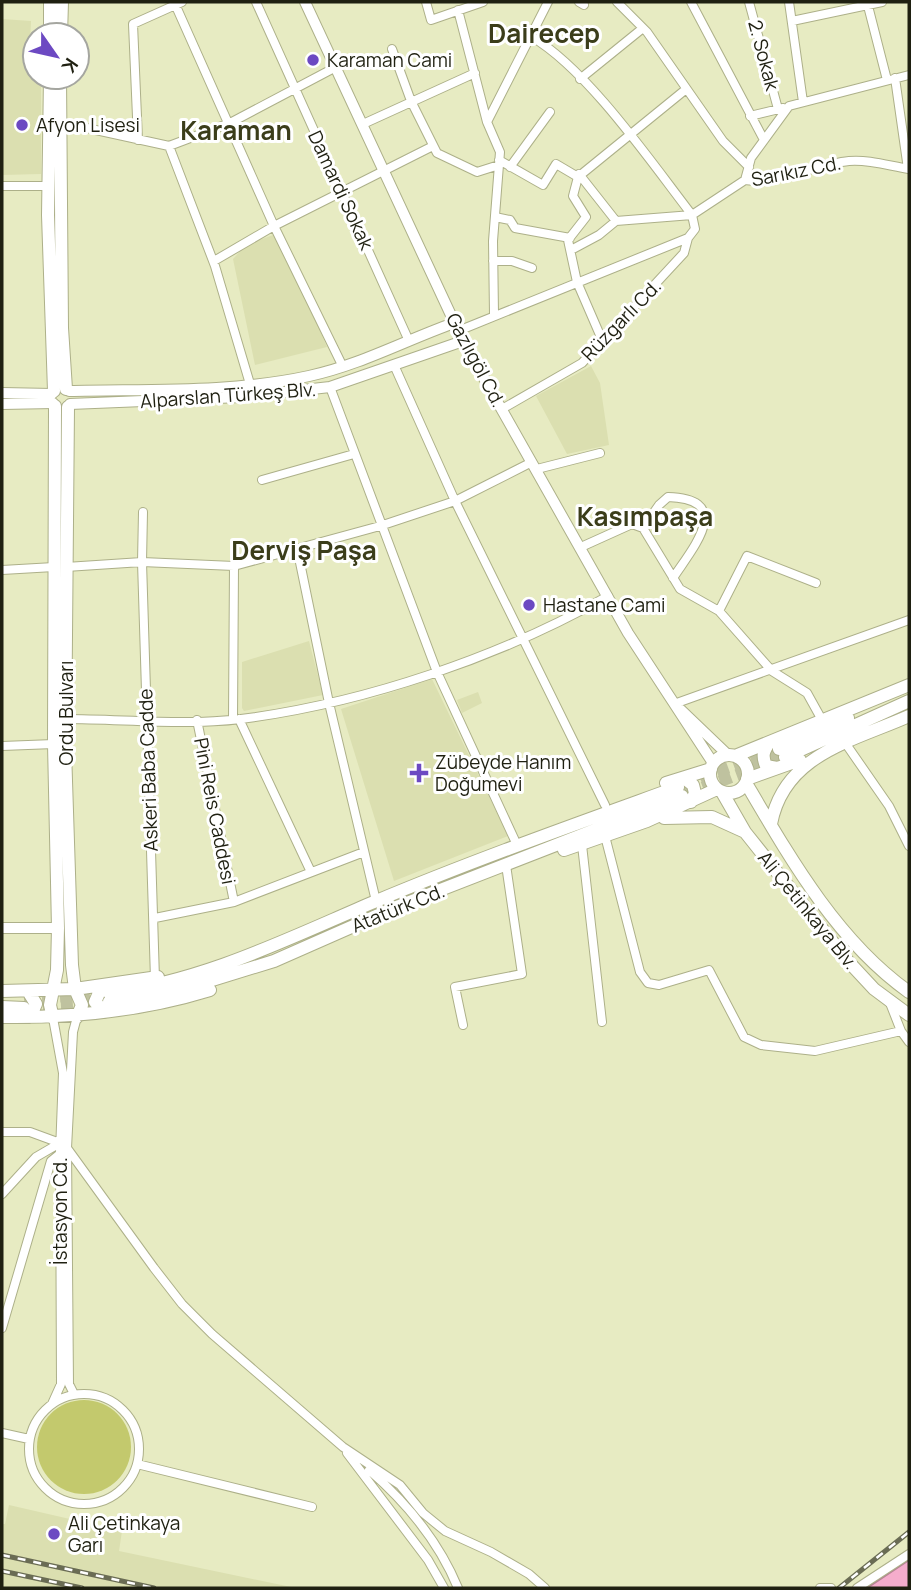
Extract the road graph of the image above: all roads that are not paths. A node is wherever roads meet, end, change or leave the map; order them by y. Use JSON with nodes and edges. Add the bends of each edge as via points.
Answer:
{"nodes":[{"id":1,"x":50,"y":2,"type":"edge"},
{"id":2,"x":62,"y":2,"type":"edge"},
{"id":3,"x":256,"y":2,"type":"edge"},
{"id":4,"x":305,"y":2,"type":"edge"},
{"id":5,"x":426,"y":2,"type":"edge"},
{"id":6,"x":483,"y":2,"type":"edge"},
{"id":7,"x":548,"y":2,"type":"edge"},
{"id":8,"x":617,"y":2,"type":"edge"},
{"id":9,"x":691,"y":2,"type":"edge"},
{"id":10,"x":749,"y":2,"type":"edge"},
{"id":11,"x":789,"y":2,"type":"edge"},
{"id":12,"x":882,"y":2,"type":"edge"},
{"id":13,"x":179,"y":3,"type":"edge"},
{"id":14,"x":867,"y":3,"type":"edge"},
{"id":15,"x":458,"y":10,"type":"junction"},
{"id":16,"x":50,"y":21,"type":"edge"},
{"id":17,"x":61,"y":21,"type":"edge"},
{"id":18,"x":792,"y":21,"type":"junction"},
{"id":19,"x":643,"y":28,"type":"junction"},
{"id":20,"x":532,"y":37,"type":"junction"},
{"id":21,"x":392,"y":49,"type":"dead end"},
{"id":22,"x":335,"y":66,"type":"junction"},
{"id":23,"x":475,"y":73,"type":"junction"},
{"id":24,"x":909,"y":75,"type":"edge"},
{"id":25,"x":580,"y":79,"type":"junction"},
{"id":26,"x":891,"y":79,"type":"junction"},
{"id":27,"x":295,"y":90,"type":"junction"},
{"id":28,"x":685,"y":90,"type":"junction"},
{"id":29,"x":50,"y":91,"type":"edge"},
{"id":30,"x":59,"y":91,"type":"edge"},
{"id":31,"x":411,"y":101,"type":"junction"},
{"id":32,"x":803,"y":102,"type":"junction"},
{"id":33,"x":789,"y":106,"type":"junction"},
{"id":34,"x":778,"y":109,"type":"junction"},
{"id":35,"x":550,"y":112,"type":"dead end"},
{"id":36,"x":750,"y":116,"type":"junction"},
{"id":37,"x":58,"y":122,"type":"junction"},
{"id":38,"x":487,"y":122,"type":"junction"},
{"id":39,"x":230,"y":123,"type":"junction"},
{"id":40,"x":363,"y":124,"type":"junction"},
{"id":41,"x":629,"y":135,"type":"junction"},
{"id":42,"x":138,"y":140,"type":"junction"},
{"id":43,"x":764,"y":140,"type":"junction"},
{"id":44,"x":169,"y":146,"type":"junction"},
{"id":45,"x":433,"y":146,"type":"junction"},
{"id":46,"x":499,"y":162,"type":"junction"},
{"id":47,"x":510,"y":167,"type":"junction"},
{"id":48,"x":749,"y":167,"type":"junction"},
{"id":49,"x":909,"y":169,"type":"edge"},
{"id":50,"x":384,"y":171,"type":"junction"},
{"id":51,"x":579,"y":175,"type":"junction"},
{"id":52,"x":746,"y":180,"type":"junction"},
{"id":53,"x":2,"y":186,"type":"edge"},
{"id":54,"x":48,"y":186,"type":"junction"},
{"id":55,"x":342,"y":191,"type":"junction"},
{"id":56,"x":692,"y":215,"type":"junction"},
{"id":57,"x":495,"y":217,"type":"junction"},
{"id":58,"x":616,"y":221,"type":"junction"},
{"id":59,"x":274,"y":226,"type":"junction"},
{"id":60,"x":570,"y":238,"type":"junction"},
{"id":61,"x":688,"y":238,"type":"junction"},
{"id":62,"x":571,"y":250,"type":"junction"},
{"id":63,"x":214,"y":261,"type":"junction"},
{"id":64,"x":493,"y":261,"type":"junction"},
{"id":65,"x":532,"y":268,"type":"dead end"},
{"id":66,"x":577,"y":282,"type":"junction"},
{"id":67,"x":494,"y":314,"type":"junction"},
{"id":68,"x":458,"y":332,"type":"junction"},
{"id":69,"x":409,"y":341,"type":"junction"},
{"id":70,"x":603,"y":342,"type":"junction"},
{"id":71,"x":394,"y":365,"type":"junction"},
{"id":72,"x":343,"y":366,"type":"junction"},
{"id":73,"x":250,"y":384,"type":"junction"},
{"id":74,"x":330,"y":387,"type":"junction"},
{"id":75,"x":2,"y":394,"type":"edge"},
{"id":76,"x":61,"y":398,"type":"junction"},
{"id":77,"x":2,"y":404,"type":"edge"},
{"id":78,"x":502,"y":409,"type":"junction"},
{"id":79,"x":600,"y":453,"type":"dead end"},
{"id":80,"x":354,"y":454,"type":"junction"},
{"id":81,"x":535,"y":465,"type":"junction"},
{"id":82,"x":262,"y":480,"type":"dead end"},
{"id":83,"x":455,"y":501,"type":"junction"},
{"id":84,"x":144,"y":512,"type":"dead end"},
{"id":85,"x":380,"y":526,"type":"junction"},
{"id":86,"x":643,"y":528,"type":"junction"},
{"id":87,"x":581,"y":547,"type":"junction"},
{"id":88,"x":297,"y":548,"type":"junction"},
{"id":89,"x":142,"y":562,"type":"junction"},
{"id":90,"x":234,"y":566,"type":"junction"},
{"id":91,"x":60,"y":567,"type":"junction"},
{"id":92,"x":2,"y":570,"type":"edge"},
{"id":93,"x":673,"y":578,"type":"junction"},
{"id":94,"x":816,"y":583,"type":"dead end"},
{"id":95,"x":608,"y":596,"type":"junction"},
{"id":96,"x":719,"y":611,"type":"junction"},
{"id":97,"x":909,"y":620,"type":"edge"},
{"id":98,"x":521,"y":638,"type":"junction"},
{"id":99,"x":772,"y":671,"type":"junction"},
{"id":100,"x":436,"y":672,"type":"junction"},
{"id":101,"x":909,"y":685,"type":"edge"},
{"id":102,"x":909,"y":691,"type":"edge"},
{"id":103,"x":909,"y":701,"type":"edge"},
{"id":104,"x":329,"y":703,"type":"junction"},
{"id":105,"x":674,"y":704,"type":"junction"},
{"id":106,"x":909,"y":716,"type":"edge"},
{"id":107,"x":65,"y":719,"type":"junction"},
{"id":108,"x":236,"y":719,"type":"junction"},
{"id":109,"x":146,"y":720,"type":"junction"},
{"id":110,"x":197,"y":720,"type":"junction"},
{"id":111,"x":822,"y":720,"type":"junction"},
{"id":112,"x":54,"y":744,"type":"junction"},
{"id":113,"x":846,"y":744,"type":"junction"},
{"id":114,"x":2,"y":746,"type":"edge"},
{"id":115,"x":820,"y":753,"type":"junction"},
{"id":116,"x":778,"y":754,"type":"junction"},
{"id":117,"x":731,"y":755,"type":"junction"},
{"id":118,"x":712,"y":766,"type":"junction"},
{"id":119,"x":747,"y":781,"type":"junction"},
{"id":120,"x":684,"y":791,"type":"junction"},
{"id":121,"x":719,"y":791,"type":"junction"},
{"id":122,"x":605,"y":806,"type":"junction"},
{"id":123,"x":647,"y":821,"type":"junction"},
{"id":124,"x":771,"y":824,"type":"junction"},
{"id":125,"x":745,"y":832,"type":"junction"},
{"id":126,"x":605,"y":836,"type":"junction"},
{"id":127,"x":517,"y":845,"type":"junction"},
{"id":128,"x":582,"y":845,"type":"junction"},
{"id":129,"x":909,"y":846,"type":"edge"},
{"id":130,"x":364,"y":852,"type":"junction"},
{"id":131,"x":506,"y":865,"type":"junction"},
{"id":132,"x":311,"y":872,"type":"junction"},
{"id":133,"x":376,"y":901,"type":"junction"},
{"id":134,"x":234,"y":902,"type":"junction"},
{"id":135,"x":155,"y":918,"type":"junction"},
{"id":136,"x":2,"y":928,"type":"edge"},
{"id":137,"x":58,"y":928,"type":"junction"},
{"id":138,"x":273,"y":946,"type":"junction"},
{"id":139,"x":155,"y":978,"type":"junction"},
{"id":140,"x":75,"y":989,"type":"junction"},
{"id":141,"x":53,"y":990,"type":"junction"},
{"id":142,"x":2,"y":991,"type":"edge"},
{"id":143,"x":909,"y":992,"type":"edge"},
{"id":144,"x":2,"y":998,"type":"edge"},
{"id":145,"x":106,"y":998,"type":"junction"},
{"id":146,"x":889,"y":1000,"type":"junction"},
{"id":147,"x":27,"y":1004,"type":"junction"},
{"id":148,"x":2,"y":1007,"type":"edge"},
{"id":149,"x":909,"y":1015,"type":"edge"},
{"id":150,"x":2,"y":1017,"type":"edge"},
{"id":151,"x":78,"y":1017,"type":"junction"},
{"id":152,"x":53,"y":1018,"type":"junction"},
{"id":153,"x":602,"y":1022,"type":"dead end"},
{"id":154,"x":463,"y":1025,"type":"dead end"},
{"id":155,"x":901,"y":1031,"type":"junction"},
{"id":156,"x":909,"y":1042,"type":"edge"},
{"id":157,"x":2,"y":1132,"type":"edge"},
{"id":158,"x":62,"y":1148,"type":"junction"},
{"id":159,"x":2,"y":1194,"type":"edge"},
{"id":160,"x":2,"y":1328,"type":"edge"},
{"id":161,"x":74,"y":1394,"type":"junction"},
{"id":162,"x":52,"y":1404,"type":"junction"},
{"id":163,"x":2,"y":1433,"type":"edge"},
{"id":164,"x":29,"y":1439,"type":"junction"},
{"id":165,"x":343,"y":1447,"type":"junction"},
{"id":166,"x":137,"y":1464,"type":"junction"},
{"id":167,"x":312,"y":1507,"type":"dead end"},
{"id":168,"x":909,"y":1554,"type":"edge"},
{"id":169,"x":444,"y":1588,"type":"edge"},
{"id":170,"x":458,"y":1588,"type":"edge"},
{"id":171,"x":545,"y":1588,"type":"edge"},
{"id":172,"x":820,"y":1588,"type":"edge"},
{"id":173,"x":831,"y":1588,"type":"edge"},
{"id":174,"x":857,"y":1588,"type":"edge"}],
"edges":[{"from":1,"to":16,"type":"main road"},
{"from":2,"to":17,"type":"main road"},
{"from":3,"to":27,"type":"street","name":"Damardi Sokak"},
{"from":4,"to":22,"type":"street","name":"Gazlıgöl Cd."},
{"from":5,"to":15,"type":"street","via":[[431,20]]},
{"from":6,"to":15,"type":"street"},
{"from":7,"to":20,"type":"street"},
{"from":8,"to":19,"type":"street"},
{"from":9,"to":36,"type":"street"},
{"from":10,"to":34,"type":"street","name":"2. Sokak"},
{"from":11,"to":18,"type":"street"},
{"from":12,"to":14,"type":"street"},
{"from":13,"to":39,"type":"street"},
{"from":13,"to":42,"type":"street","via":[[132,23]]},
{"from":14,"to":18,"type":"street"},
{"from":14,"to":26,"type":"street"},
{"from":15,"to":23,"type":"street"},
{"from":18,"to":32,"type":"street"},
{"from":19,"to":25,"type":"street"},
{"from":19,"to":28,"type":"street"},
{"from":20,"to":25,"type":"street","via":[[551,48]]},
{"from":20,"to":38,"type":"street"},
{"from":21,"to":31,"type":"street"},
{"from":22,"to":27,"type":"street"},
{"from":22,"to":40,"type":"street","name":"Gazlıgöl Cd."},
{"from":23,"to":31,"type":"street"},
{"from":23,"to":38,"type":"street"},
{"from":24,"to":26,"type":"street"},
{"from":25,"to":41,"type":"street"},
{"from":26,"to":32,"type":"street"},
{"from":26,"to":49,"type":"street"},
{"from":27,"to":39,"type":"street"},
{"from":27,"to":55,"type":"street","name":"Damardi Sokak"},
{"from":28,"to":41,"type":"street"},
{"from":28,"to":48,"type":"street"},
{"from":29,"to":54,"type":"main road","name":"Ordu Bulvarı"},
{"from":30,"to":37,"type":"main road","name":"Ordu Bulvarı"},
{"from":31,"to":40,"type":"street"},
{"from":31,"to":45,"type":"street"},
{"from":32,"to":33,"type":"street"},
{"from":33,"to":34,"type":"street"},
{"from":33,"to":43,"type":"street"},
{"from":34,"to":36,"type":"street"},
{"from":35,"to":47,"type":"street"},
{"from":36,"to":43,"type":"street"},
{"from":37,"to":42,"type":"street"},
{"from":37,"to":76,"type":"main road","name":"Ordu Bulvarı"},
{"from":38,"to":46,"type":"street","via":[[500,152]]},
{"from":39,"to":44,"type":"street"},
{"from":39,"to":59,"type":"street"},
{"from":40,"to":50,"type":"street","name":"Gazlıgöl Cd."},
{"from":41,"to":51,"type":"street"},
{"from":41,"to":56,"type":"street"},
{"from":42,"to":44,"type":"street"},
{"from":43,"to":48,"type":"street"},
{"from":44,"to":63,"type":"street"},
{"from":45,"to":46,"type":"street","via":[[437,153],[477,172]]},
{"from":45,"to":50,"type":"street"},
{"from":46,"to":47,"type":"street"},
{"from":46,"to":57,"type":"street"},
{"from":47,"to":51,"type":"street","via":[[543,184],[556,164]]},
{"from":48,"to":52,"type":"street"},
{"from":49,"to":52,"type":"street","name":"Sarıkız Cd.","via":[[851,161],[758,182]]},
{"from":50,"to":55,"type":"street"},
{"from":50,"to":68,"type":"street","name":"Gazlıgöl Cd."},
{"from":51,"to":58,"type":"street"},
{"from":51,"to":60,"type":"street","via":[[573,196],[586,217]]},
{"from":52,"to":56,"type":"street","name":"Sarıkız Cd."},
{"from":53,"to":54,"type":"street"},
{"from":54,"to":76,"type":"main road","name":"Ordu Bulvarı"},
{"from":55,"to":59,"type":"street"},
{"from":55,"to":69,"type":"street","name":"Damardi Sokak"},
{"from":56,"to":58,"type":"street"},
{"from":56,"to":61,"type":"street","via":[[695,229]]},
{"from":57,"to":60,"type":"street","via":[[510,220],[515,228]]},
{"from":57,"to":64,"type":"street"},
{"from":58,"to":62,"type":"street"},
{"from":59,"to":63,"type":"street"},
{"from":59,"to":72,"type":"street"},
{"from":60,"to":62,"type":"street"},
{"from":61,"to":66,"type":"street"},
{"from":61,"to":70,"type":"street","name":"Rüzgarlı Cd.","via":[[684,253]]},
{"from":62,"to":66,"type":"street"},
{"from":63,"to":73,"type":"street"},
{"from":64,"to":65,"type":"street"},
{"from":64,"to":67,"type":"street"},
{"from":66,"to":67,"type":"street"},
{"from":66,"to":70,"type":"street"},
{"from":67,"to":68,"type":"street"},
{"from":68,"to":69,"type":"street","name":"Alparslan Türkeş Blv."},
{"from":68,"to":71,"type":"street","name":"Alparslan Türkeş Blv."},
{"from":68,"to":78,"type":"street","name":"Gazlıgöl Cd."},
{"from":69,"to":72,"type":"street","name":"Alparslan Türkeş Blv."},
{"from":70,"to":78,"type":"street","name":"Rüzgarlı Cd.","via":[[582,363]]},
{"from":71,"to":74,"type":"street","name":"Alparslan Türkeş Blv."},
{"from":71,"to":83,"type":"street"},
{"from":72,"to":73,"type":"street","name":"Alparslan Türkeş Blv."},
{"from":73,"to":76,"type":"street","name":"Alparslan Türkeş Blv."},
{"from":74,"to":76,"type":"street","name":"Alparslan Türkeş Blv.","via":[[241,397]]},
{"from":74,"to":80,"type":"street"},
{"from":75,"to":76,"type":"street"},
{"from":76,"to":77,"type":"street"},
{"from":76,"to":91,"type":"main road","name":"Ordu Bulvarı"},
{"from":78,"to":81,"type":"street","name":"Gazlıgöl Cd."},
{"from":79,"to":81,"type":"street"},
{"from":80,"to":82,"type":"street"},
{"from":80,"to":85,"type":"street"},
{"from":81,"to":83,"type":"street"},
{"from":81,"to":87,"type":"street","name":"Gazlıgöl Cd."},
{"from":83,"to":85,"type":"street"},
{"from":83,"to":98,"type":"street"},
{"from":84,"to":89,"type":"street","name":"Askeri Baba Cadde"},
{"from":85,"to":88,"type":"street"},
{"from":85,"to":100,"type":"street"},
{"from":86,"to":87,"type":"street","via":[[632,524],[620,527]]},
{"from":86,"to":93,"type":"street"},
{"from":86,"to":93,"type":"street","via":[[668,497],[704,510],[700,536]]},
{"from":87,"to":95,"type":"street","name":"Gazlıgöl Cd."},
{"from":88,"to":90,"type":"street"},
{"from":88,"to":104,"type":"street"},
{"from":89,"to":90,"type":"street"},
{"from":89,"to":91,"type":"street"},
{"from":89,"to":109,"type":"street","name":"Askeri Baba Cadde"},
{"from":90,"to":108,"type":"street"},
{"from":91,"to":92,"type":"street"},
{"from":91,"to":107,"type":"main road","name":"Ordu Bulvarı"},
{"from":91,"to":112,"type":"main road","name":"Ordu Bulvarı"},
{"from":93,"to":96,"type":"street","via":[[680,589]]},
{"from":94,"to":96,"type":"street","via":[[747,556]]},
{"from":95,"to":98,"type":"street"},
{"from":95,"to":105,"type":"street","name":"Gazlıgöl Cd."},
{"from":96,"to":99,"type":"street"},
{"from":97,"to":99,"type":"street"},
{"from":98,"to":100,"type":"street"},
{"from":98,"to":122,"type":"street"},
{"from":99,"to":105,"type":"street"},
{"from":99,"to":111,"type":"street","via":[[807,693]]},
{"from":100,"to":104,"type":"street"},
{"from":100,"to":127,"type":"street"},
{"from":101,"to":111,"type":"main road"},
{"from":102,"to":116,"type":"main road"},
{"from":103,"to":116,"type":"main road"},
{"from":104,"to":108,"type":"street"},
{"from":104,"to":130,"type":"street"},
{"from":105,"to":117,"type":"street","name":"Gazlıgöl Cd."},
{"from":105,"to":118,"type":"street","name":"Gazlıgöl Cd."},
{"from":106,"to":113,"type":"main road"},
{"from":107,"to":109,"type":"street"},
{"from":107,"to":140,"type":"main road","name":"Ordu Bulvarı"},
{"from":108,"to":110,"type":"street"},
{"from":108,"to":132,"type":"street"},
{"from":109,"to":110,"type":"street"},
{"from":109,"to":135,"type":"street","name":"Askeri Baba Cadde"},
{"from":110,"to":134,"type":"street","name":"Pini Reis Caddesi"},
{"from":111,"to":116,"type":"main road"},
{"from":112,"to":114,"type":"street"},
{"from":112,"to":137,"type":"main road","name":"Ordu Bulvarı"},
{"from":113,"to":115,"type":"main road"},
{"from":113,"to":129,"type":"street","via":[[889,806]]},
{"from":115,"to":116,"type":"main road"},
{"from":115,"to":124,"type":"main road","via":[[781,793]]},
{"from":116,"to":117,"type":"main road"},
{"from":116,"to":119,"type":"main road"},
{"from":117,"to":118,"type":"main road"},
{"from":117,"to":119,"type":"main road","via":[[746,766]]},
{"from":118,"to":120,"type":"main road"},
{"from":118,"to":121,"type":"main road","via":[[710,780]]},
{"from":119,"to":121,"type":"main road","via":[[733,793]]},
{"from":119,"to":124,"type":"main road","name":"Ali Çetinkaya Blv."},
{"from":120,"to":121,"type":"main road"},
{"from":120,"to":122,"type":"main road"},
{"from":120,"to":123,"type":"main road"},
{"from":120,"to":127,"type":"main road","name":"Atatürk Cd."},
{"from":120,"to":131,"type":"main road","name":"Atatürk Cd."},
{"from":121,"to":125,"type":"main road","name":"Ali Çetinkaya Blv."},
{"from":122,"to":127,"type":"main road"},
{"from":123,"to":125,"type":"main road","via":[[712,817]]},
{"from":123,"to":126,"type":"main road"},
{"from":124,"to":143,"type":"main road","name":"Ali Çetinkaya Blv.","via":[[838,925],[885,975]]},
{"from":125,"to":146,"type":"main road","name":"Ali Çetinkaya Blv.","via":[[847,960]]},
{"from":126,"to":128,"type":"main road"},
{"from":126,"to":155,"type":"street","via":[[640,972],[648,983],[659,985],[709,970],[744,1037],[761,1045],[816,1051]]},
{"from":127,"to":133,"type":"main road","name":"Atatürk Cd."},
{"from":128,"to":131,"type":"main road"},
{"from":128,"to":153,"type":"street"},
{"from":130,"to":132,"type":"street"},
{"from":130,"to":133,"type":"street"},
{"from":131,"to":145,"type":"main road","name":"Atatürk Cd.","via":[[399,906],[239,981],[174,1001]]},
{"from":131,"to":154,"type":"street","via":[[522,974],[455,987]]},
{"from":132,"to":134,"type":"street"},
{"from":133,"to":138,"type":"main road","name":"Atatürk Cd."},
{"from":134,"to":135,"type":"street"},
{"from":135,"to":139,"type":"street","name":"Askeri Baba Cadde"},
{"from":136,"to":137,"type":"street"},
{"from":137,"to":141,"type":"main road","name":"Ordu Bulvarı"},
{"from":138,"to":139,"type":"main road"},
{"from":138,"to":145,"type":"main road","name":"Atatürk Cd.","via":[[190,977]]},
{"from":139,"to":145,"type":"main road"},
{"from":140,"to":141,"type":"main road"},
{"from":140,"to":145,"type":"main road"},
{"from":140,"to":151,"type":"main road","name":"Ordu Bulvarı","via":[[82,1005]]},
{"from":141,"to":147,"type":"main road"},
{"from":141,"to":152,"type":"main road","name":"Ordu Bulvarı"},
{"from":142,"to":147,"type":"main road"},
{"from":144,"to":147,"type":"main road"},
{"from":145,"to":151,"type":"main road"},
{"from":146,"to":149,"type":"main road","name":"Ali Çetinkaya Blv."},
{"from":146,"to":155,"type":"street"},
{"from":147,"to":148,"type":"main road"},
{"from":147,"to":150,"type":"main road"},
{"from":147,"to":152,"type":"main road"},
{"from":151,"to":152,"type":"main road"},
{"from":151,"to":158,"type":"street","name":"İstasyon Cd."},
{"from":152,"to":158,"type":"street","name":"İstasyon Cd.","via":[[63,1073]]},
{"from":155,"to":156,"type":"street"},
{"from":157,"to":158,"type":"street","via":[[30,1132]]},
{"from":158,"to":159,"type":"street","via":[[36,1157]]},
{"from":158,"to":160,"type":"street","via":[[51,1161]]},
{"from":158,"to":161,"type":"street","name":"İstasyon Cd.","via":[[69,1384]]},
{"from":158,"to":162,"type":"street","name":"İstasyon Cd.","via":[[61,1384]]},
{"from":158,"to":165,"type":"street","via":[[182,1304]]},
{"from":161,"to":162,"type":"street"},
{"from":161,"to":166,"type":"street","via":[[110,1400],[125,1412],[135,1427]]},
{"from":162,"to":164,"type":"street","via":[[37,1419]]},
{"from":163,"to":164,"type":"street"},
{"from":164,"to":166,"type":"street","via":[[35,1475],[46,1490],[71,1502],[99,1502],[116,1495]]},
{"from":165,"to":169,"type":"street"},
{"from":165,"to":170,"type":"street","via":[[389,1487],[443,1554]]},
{"from":165,"to":171,"type":"street","via":[[400,1485],[422,1513],[445,1531],[491,1552]]},
{"from":166,"to":167,"type":"street"},
{"from":168,"to":174,"type":"street"},
{"from":172,"to":173,"type":"street"}]}
